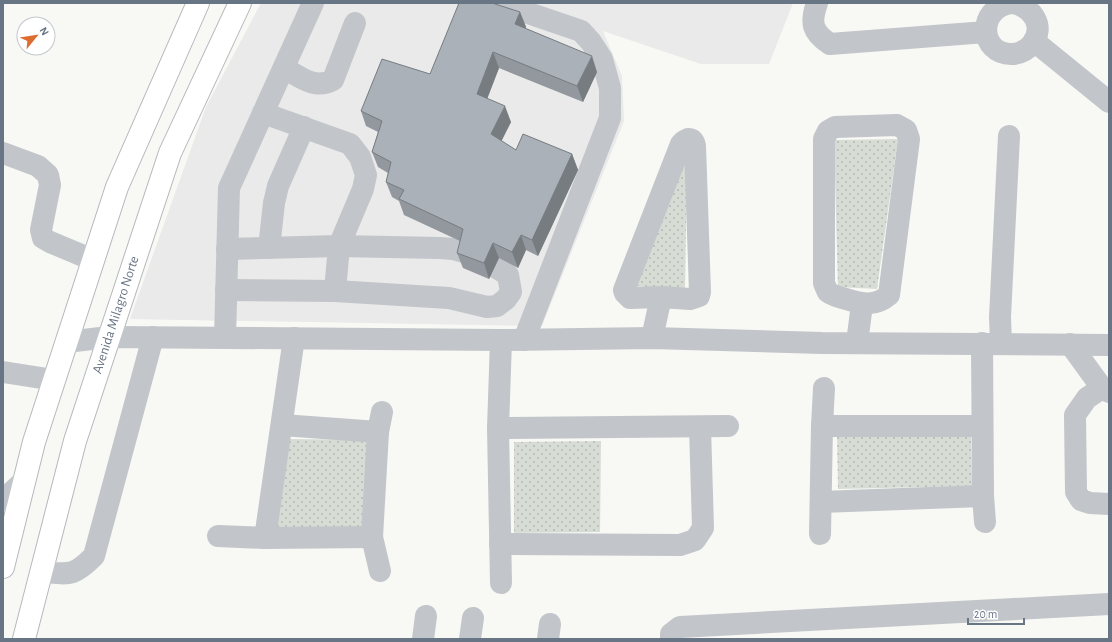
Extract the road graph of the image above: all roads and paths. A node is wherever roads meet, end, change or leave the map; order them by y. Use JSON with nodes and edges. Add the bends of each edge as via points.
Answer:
{"nodes":[{"id":1,"x":198,"y":3,"type":"edge"},
{"id":2,"x":240,"y":3,"type":"edge"},
{"id":3,"x":313,"y":3,"type":"edge"},
{"id":4,"x":499,"y":3,"type":"edge"},
{"id":5,"x":817,"y":3,"type":"edge"},
{"id":6,"x":1012,"y":3,"type":"edge"},
{"id":7,"x":355,"y":23,"type":"dead end"},
{"id":8,"x":986,"y":32,"type":"junction"},
{"id":9,"x":1034,"y":41,"type":"junction"},
{"id":10,"x":284,"y":68,"type":"junction"},
{"id":11,"x":1109,"y":102,"type":"edge"},
{"id":12,"x":263,"y":113,"type":"junction"},
{"id":13,"x":304,"y":127,"type":"junction"},
{"id":14,"x":1009,"y":136,"type":"dead end"},
{"id":15,"x":3,"y":153,"type":"edge"},
{"id":16,"x":339,"y":246,"type":"junction"},
{"id":17,"x":227,"y":248,"type":"junction"},
{"id":18,"x":269,"y":248,"type":"junction"},
{"id":19,"x":467,"y":253,"type":"edge"},
{"id":20,"x":94,"y":260,"type":"junction"},
{"id":21,"x":495,"y":267,"type":"edge"},
{"id":22,"x":226,"y":290,"type":"junction"},
{"id":23,"x":335,"y":291,"type":"junction"},
{"id":24,"x":661,"y":297,"type":"junction"},
{"id":25,"x":862,"y":304,"type":"junction"},
{"id":26,"x":109,"y":337,"type":"junction"},
{"id":27,"x":154,"y":337,"type":"junction"},
{"id":28,"x":225,"y":338,"type":"junction"},
{"id":29,"x":294,"y":338,"type":"junction"},
{"id":30,"x":652,"y":338,"type":"junction"},
{"id":31,"x":501,"y":340,"type":"junction"},
{"id":32,"x":524,"y":340,"type":"junction"},
{"id":33,"x":66,"y":342,"type":"junction"},
{"id":34,"x":857,"y":343,"type":"junction"},
{"id":35,"x":991,"y":343,"type":"junction"},
{"id":36,"x":1070,"y":344,"type":"junction"},
{"id":37,"x":1109,"y":345,"type":"edge"},
{"id":38,"x":3,"y":372,"type":"edge"},
{"id":39,"x":54,"y":380,"type":"junction"},
{"id":40,"x":824,"y":388,"type":"dead end"},
{"id":41,"x":1106,"y":390,"type":"edge"},
{"id":42,"x":282,"y":425,"type":"junction"},
{"id":43,"x":728,"y":426,"type":"dead end"},
{"id":44,"x":822,"y":426,"type":"junction"},
{"id":45,"x":982,"y":426,"type":"junction"},
{"id":46,"x":700,"y":427,"type":"junction"},
{"id":47,"x":498,"y":428,"type":"junction"},
{"id":48,"x":24,"y":480,"type":"junction"},
{"id":49,"x":983,"y":496,"type":"junction"},
{"id":50,"x":3,"y":500,"type":"edge"},
{"id":51,"x":821,"y":502,"type":"junction"},
{"id":52,"x":1109,"y":504,"type":"edge"},
{"id":53,"x":985,"y":522,"type":"dead end"},
{"id":54,"x":820,"y":534,"type":"dead end"},
{"id":55,"x":218,"y":536,"type":"dead end"},
{"id":56,"x":265,"y":538,"type":"junction"},
{"id":57,"x":372,"y":538,"type":"junction"},
{"id":58,"x":500,"y":544,"type":"junction"},
{"id":59,"x":3,"y":566,"type":"edge"},
{"id":60,"x":380,"y":571,"type":"dead end"},
{"id":61,"x":42,"y":572,"type":"junction"},
{"id":62,"x":500,"y":583,"type":"dead end"},
{"id":63,"x":1109,"y":604,"type":"edge"},
{"id":64,"x":426,"y":616,"type":"dead end"},
{"id":65,"x":24,"y":639,"type":"edge"},
{"id":66,"x":423,"y":639,"type":"edge"},
{"id":67,"x":671,"y":639,"type":"edge"}],
"edges":[{"from":1,"to":20,"type":"main road","via":[[117,187]]},
{"from":2,"to":26,"type":"main road","name":"Avenida Milagro Norte","via":[[170,153]]},
{"from":3,"to":10,"type":"street"},
{"from":4,"to":32,"type":"street","via":[[581,31],[602,59],[610,88],[610,118]]},
{"from":5,"to":8,"type":"street","via":[[812,16],[814,26],[821,38],[830,44]]},
{"from":6,"to":8,"type":"street","via":[[995,8],[986,23]]},
{"from":6,"to":9,"type":"street","via":[[1024,7],[1034,16],[1037,33]]},
{"from":7,"to":10,"type":"street","via":[[333,80],[315,84]]},
{"from":8,"to":9,"type":"street","via":[[993,46],[999,52],[1007,54],[1023,52]]},
{"from":9,"to":11,"type":"street"},
{"from":10,"to":12,"type":"street"},
{"from":12,"to":13,"type":"street"},
{"from":12,"to":17,"type":"street","via":[[229,188]]},
{"from":13,"to":16,"type":"street","via":[[350,144],[360,157],[366,175],[363,189]]},
{"from":13,"to":18,"type":"street","via":[[278,186]]},
{"from":14,"to":35,"type":"street","via":[[1000,317]]},
{"from":15,"to":20,"type":"street","via":[[38,166],[48,175],[50,185],[41,230],[43,238]]},
{"from":16,"to":18,"type":"street"},
{"from":16,"to":19,"type":"street","via":[[440,248]]},
{"from":16,"to":23,"type":"street"},
{"from":17,"to":18,"type":"street"},
{"from":17,"to":22,"type":"street"},
{"from":20,"to":33,"type":"main road"},
{"from":21,"to":23,"type":"street","via":[[508,275],[511,292],[497,306],[487,307],[448,298]]},
{"from":22,"to":23,"type":"street"},
{"from":22,"to":28,"type":"street"},
{"from":24,"to":24,"type":"street","via":[[690,299],[699,296],[700,292],[695,146],[691,139],[681,144],[624,290],[630,298]]},
{"from":24,"to":30,"type":"street"},
{"from":25,"to":25,"type":"street","via":[[884,300],[889,295],[910,139],[906,130],[897,125],[835,127],[828,131],[824,139],[824,284],[829,292],[836,296]]},
{"from":25,"to":34,"type":"street"},
{"from":26,"to":27,"type":"street"},
{"from":26,"to":33,"type":"street"},
{"from":26,"to":61,"type":"main road","name":"Avenida Milagro Norte","via":[[75,441]]},
{"from":27,"to":28,"type":"street"},
{"from":27,"to":61,"type":"street","via":[[94,556],[82,569],[69,574]]},
{"from":28,"to":29,"type":"street"},
{"from":29,"to":31,"type":"street"},
{"from":29,"to":42,"type":"street"},
{"from":30,"to":32,"type":"street"},
{"from":30,"to":34,"type":"street"},
{"from":31,"to":32,"type":"street"},
{"from":31,"to":47,"type":"street"},
{"from":33,"to":39,"type":"main road"},
{"from":34,"to":35,"type":"street"},
{"from":35,"to":36,"type":"street"},
{"from":35,"to":45,"type":"street"},
{"from":36,"to":37,"type":"street"},
{"from":36,"to":41,"type":"street"},
{"from":38,"to":39,"type":"street"},
{"from":39,"to":48,"type":"main road"},
{"from":40,"to":44,"type":"street"},
{"from":41,"to":52,"type":"street","via":[[1087,398],[1075,415],[1076,492],[1080,500]]},
{"from":42,"to":56,"type":"street"},
{"from":42,"to":57,"type":"street","via":[[380,422]]},
{"from":43,"to":46,"type":"street"},
{"from":44,"to":45,"type":"street"},
{"from":44,"to":51,"type":"street"},
{"from":45,"to":49,"type":"street"},
{"from":46,"to":47,"type":"street"},
{"from":46,"to":58,"type":"street","via":[[703,528],[695,540],[680,545]]},
{"from":47,"to":58,"type":"street"},
{"from":48,"to":50,"type":"street"},
{"from":48,"to":59,"type":"main road"},
{"from":49,"to":51,"type":"street"},
{"from":49,"to":53,"type":"street"},
{"from":51,"to":54,"type":"street"},
{"from":55,"to":56,"type":"street"},
{"from":56,"to":57,"type":"street"},
{"from":57,"to":60,"type":"street"},
{"from":58,"to":62,"type":"street"},
{"from":61,"to":65,"type":"main road","name":"Avenida Milagro Norte"},
{"from":63,"to":67,"type":"street","via":[[680,627],[671,634]]},
{"from":64,"to":66,"type":"street"}]}
